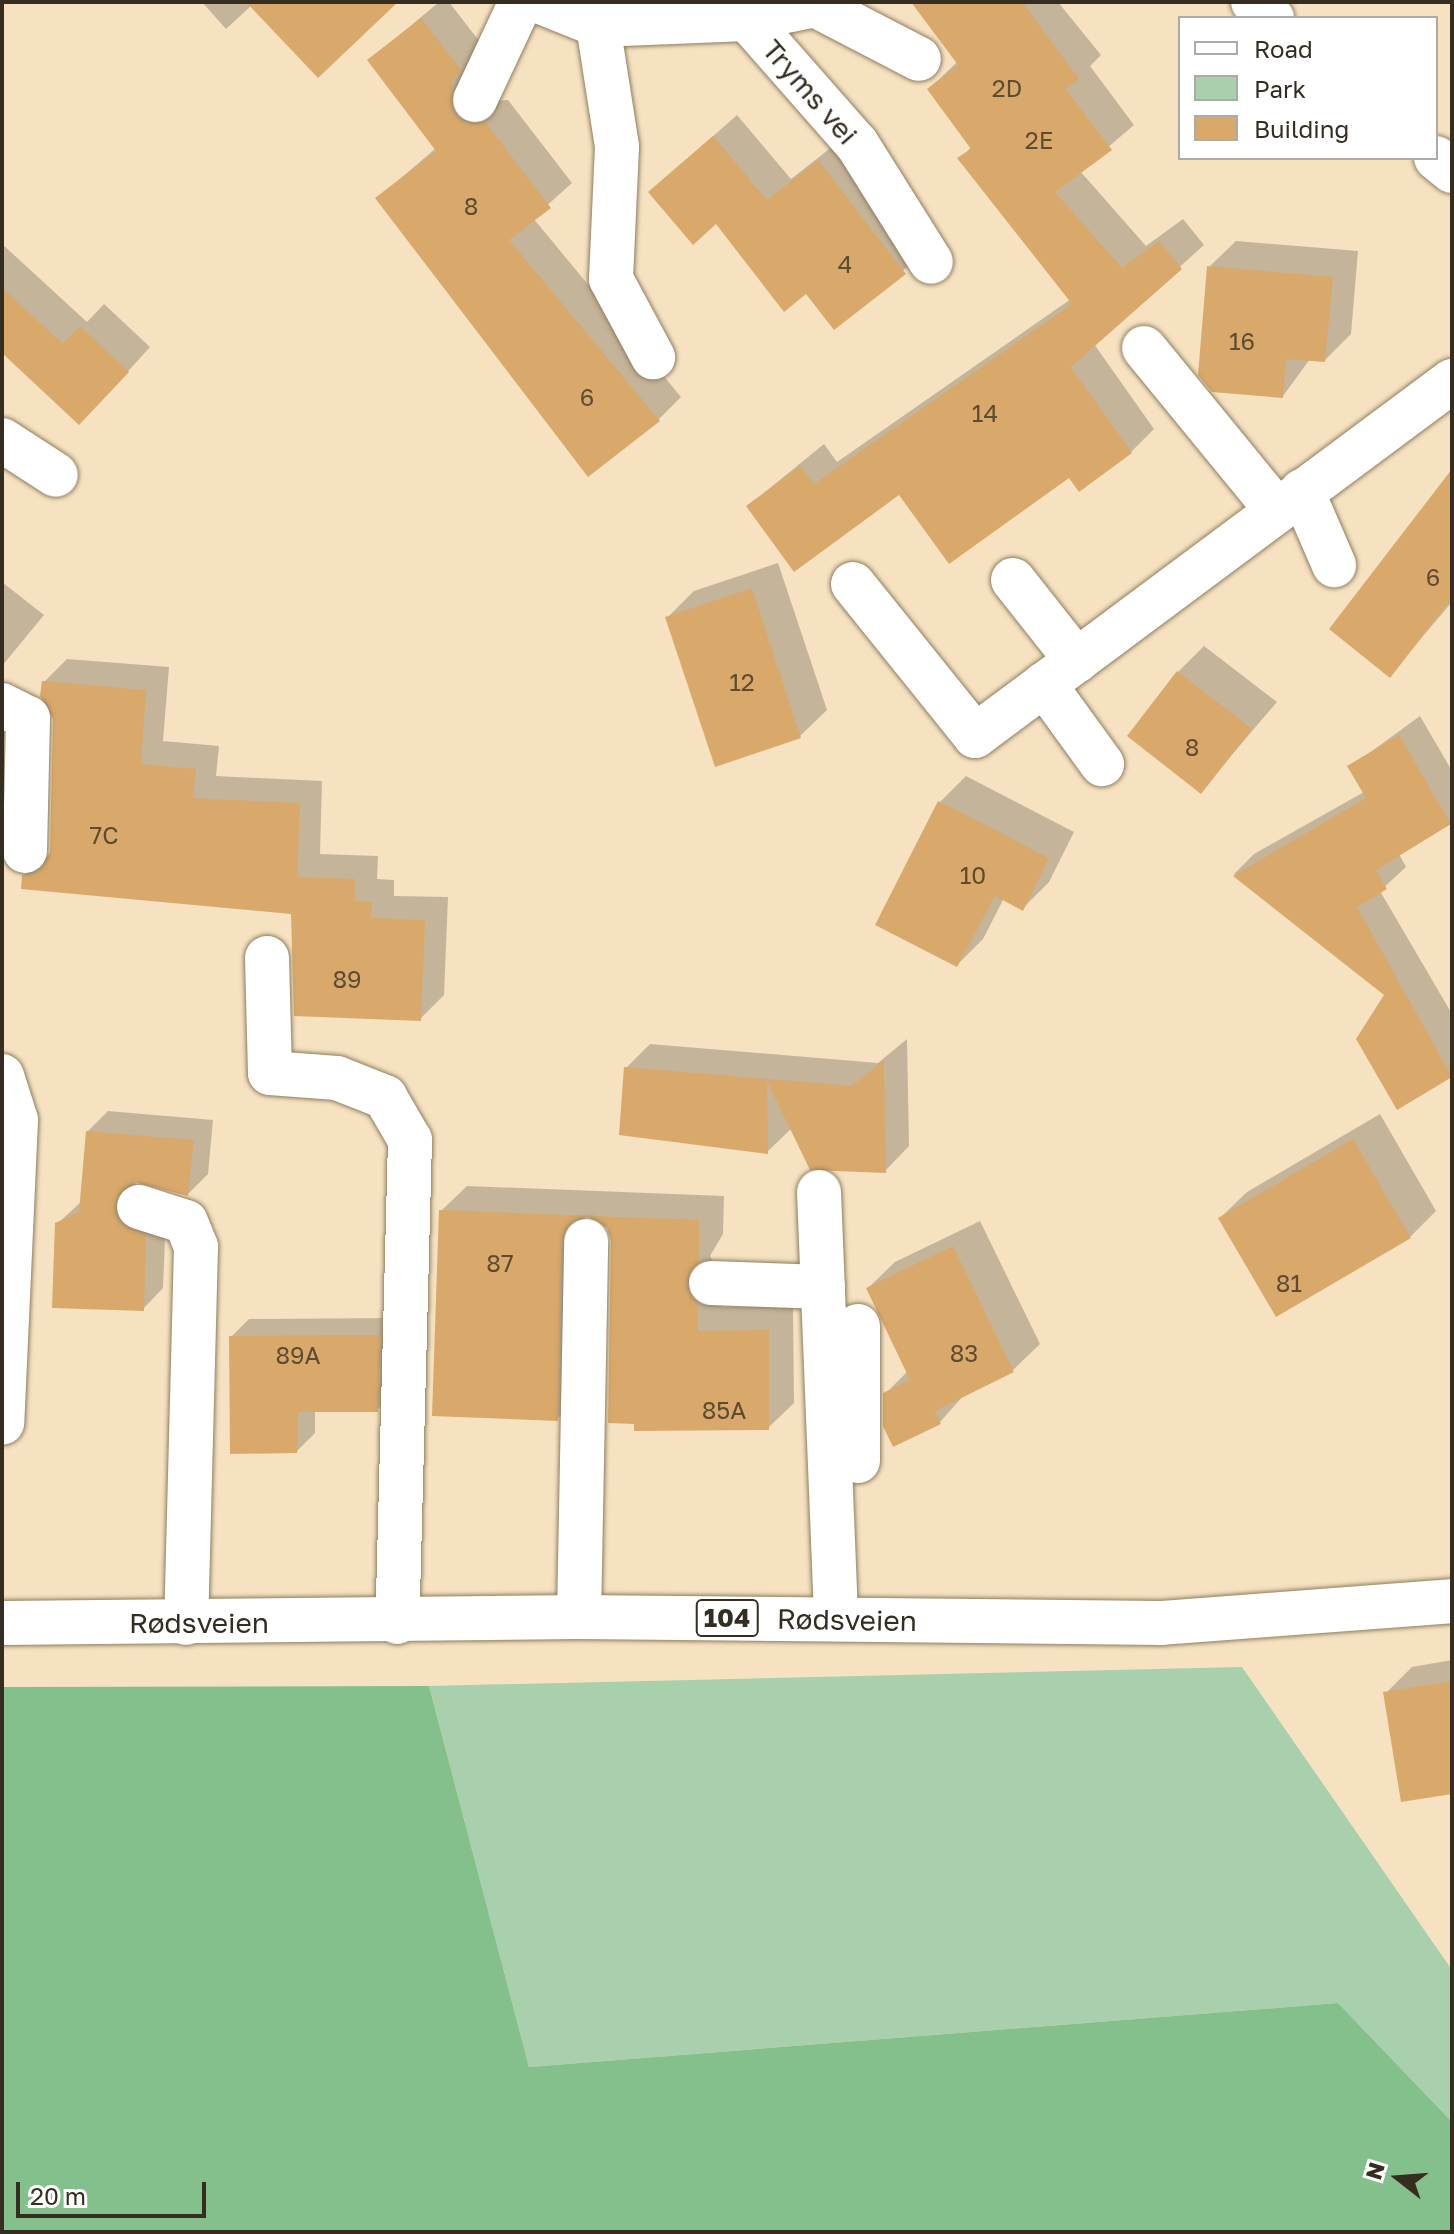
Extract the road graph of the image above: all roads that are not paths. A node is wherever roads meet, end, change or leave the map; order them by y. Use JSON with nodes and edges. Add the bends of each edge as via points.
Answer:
{"nodes":[{"id":1,"x":521,"y":2,"type":"edge"},
{"id":2,"x":541,"y":2,"type":"edge"},
{"id":3,"x":1253,"y":2,"type":"edge"},
{"id":4,"x":1270,"y":16,"type":"edge"},
{"id":5,"x":747,"y":19,"type":"junction"},
{"id":6,"x":598,"y":25,"type":"junction"},
{"id":7,"x":919,"y":59,"type":"dead end"},
{"id":8,"x":475,"y":100,"type":"dead end"},
{"id":9,"x":931,"y":262,"type":"dead end"},
{"id":10,"x":1144,"y":348,"type":"dead end"},
{"id":11,"x":653,"y":357,"type":"dead end"},
{"id":12,"x":1452,"y":381,"type":"edge"},
{"id":13,"x":2,"y":440,"type":"edge"},
{"id":14,"x":56,"y":475,"type":"dead end"},
{"id":15,"x":1289,"y":500,"type":"junction"},
{"id":16,"x":1334,"y":565,"type":"dead end"},
{"id":17,"x":1013,"y":580,"type":"dead end"},
{"id":18,"x":853,"y":584,"type":"dead end"},
{"id":19,"x":1060,"y":673,"type":"junction"},
{"id":20,"x":2,"y":705,"type":"edge"},
{"id":21,"x":1102,"y":764,"type":"dead end"},
{"id":22,"x":25,"y":851,"type":"dead end"},
{"id":23,"x":267,"y":958,"type":"dead end"},
{"id":24,"x":2,"y":1076,"type":"edge"},
{"id":25,"x":9,"y":1114,"type":"edge"},
{"id":26,"x":819,"y":1192,"type":"dead end"},
{"id":27,"x":139,"y":1207,"type":"dead end"},
{"id":28,"x":586,"y":1241,"type":"dead end"},
{"id":29,"x":5,"y":1251,"type":"edge"},
{"id":30,"x":711,"y":1283,"type":"dead end"},
{"id":31,"x":823,"y":1287,"type":"junction"},
{"id":32,"x":858,"y":1326,"type":"dead end"},
{"id":33,"x":3,"y":1349,"type":"edge"},
{"id":34,"x":2,"y":1423,"type":"edge"},
{"id":35,"x":1452,"y":1601,"type":"edge"},
{"id":36,"x":579,"y":1617,"type":"junction"},
{"id":37,"x":847,"y":1620,"type":"junction"},
{"id":38,"x":397,"y":1622,"type":"junction"},
{"id":39,"x":2,"y":1623,"type":"edge"},
{"id":40,"x":186,"y":1623,"type":"junction"}],
"edges":[{"from":1,"to":8,"type":"main road"},
{"from":2,"to":6,"type":"main road","name":"Tryms vei"},
{"from":3,"to":4,"type":"main road"},
{"from":5,"to":6,"type":"main road","name":"Tryms vei"},
{"from":5,"to":7,"type":"main road","via":[[815,5]]},
{"from":5,"to":9,"type":"main road","name":"Tryms vei","via":[[857,144]]},
{"from":6,"to":11,"type":"main road","via":[[617,147],[611,279]]},
{"from":10,"to":15,"type":"main road"},
{"from":12,"to":15,"type":"main road"},
{"from":13,"to":14,"type":"main road"},
{"from":15,"to":16,"type":"main road"},
{"from":15,"to":19,"type":"main road"},
{"from":17,"to":19,"type":"main road"},
{"from":18,"to":19,"type":"main road","via":[[975,736]]},
{"from":19,"to":21,"type":"main road"},
{"from":20,"to":22,"type":"main road","via":[[28,718]]},
{"from":23,"to":38,"type":"main road","via":[[270,1073],[337,1078],[385,1097],[410,1140]]},
{"from":24,"to":25,"type":"main road"},
{"from":25,"to":29,"type":"main road"},
{"from":26,"to":31,"type":"main road"},
{"from":27,"to":40,"type":"main road","via":[[186,1222],[196,1247]]},
{"from":28,"to":36,"type":"main road"},
{"from":29,"to":33,"type":"main road"},
{"from":30,"to":31,"type":"main road"},
{"from":31,"to":37,"type":"main road"},
{"from":32,"to":37,"type":"main road"},
{"from":33,"to":34,"type":"main road"},
{"from":35,"to":37,"type":"main road","name":"Rødsveien","number":"104","via":[[1161,1623]]},
{"from":36,"to":37,"type":"main road","name":"Rødsveien","number":"104"},
{"from":36,"to":38,"type":"main road","name":"Rødsveien","number":"104"},
{"from":38,"to":40,"type":"main road","name":"Rødsveien","number":"104"},
{"from":39,"to":40,"type":"main road","name":"Rødsveien","number":"104"}]}
